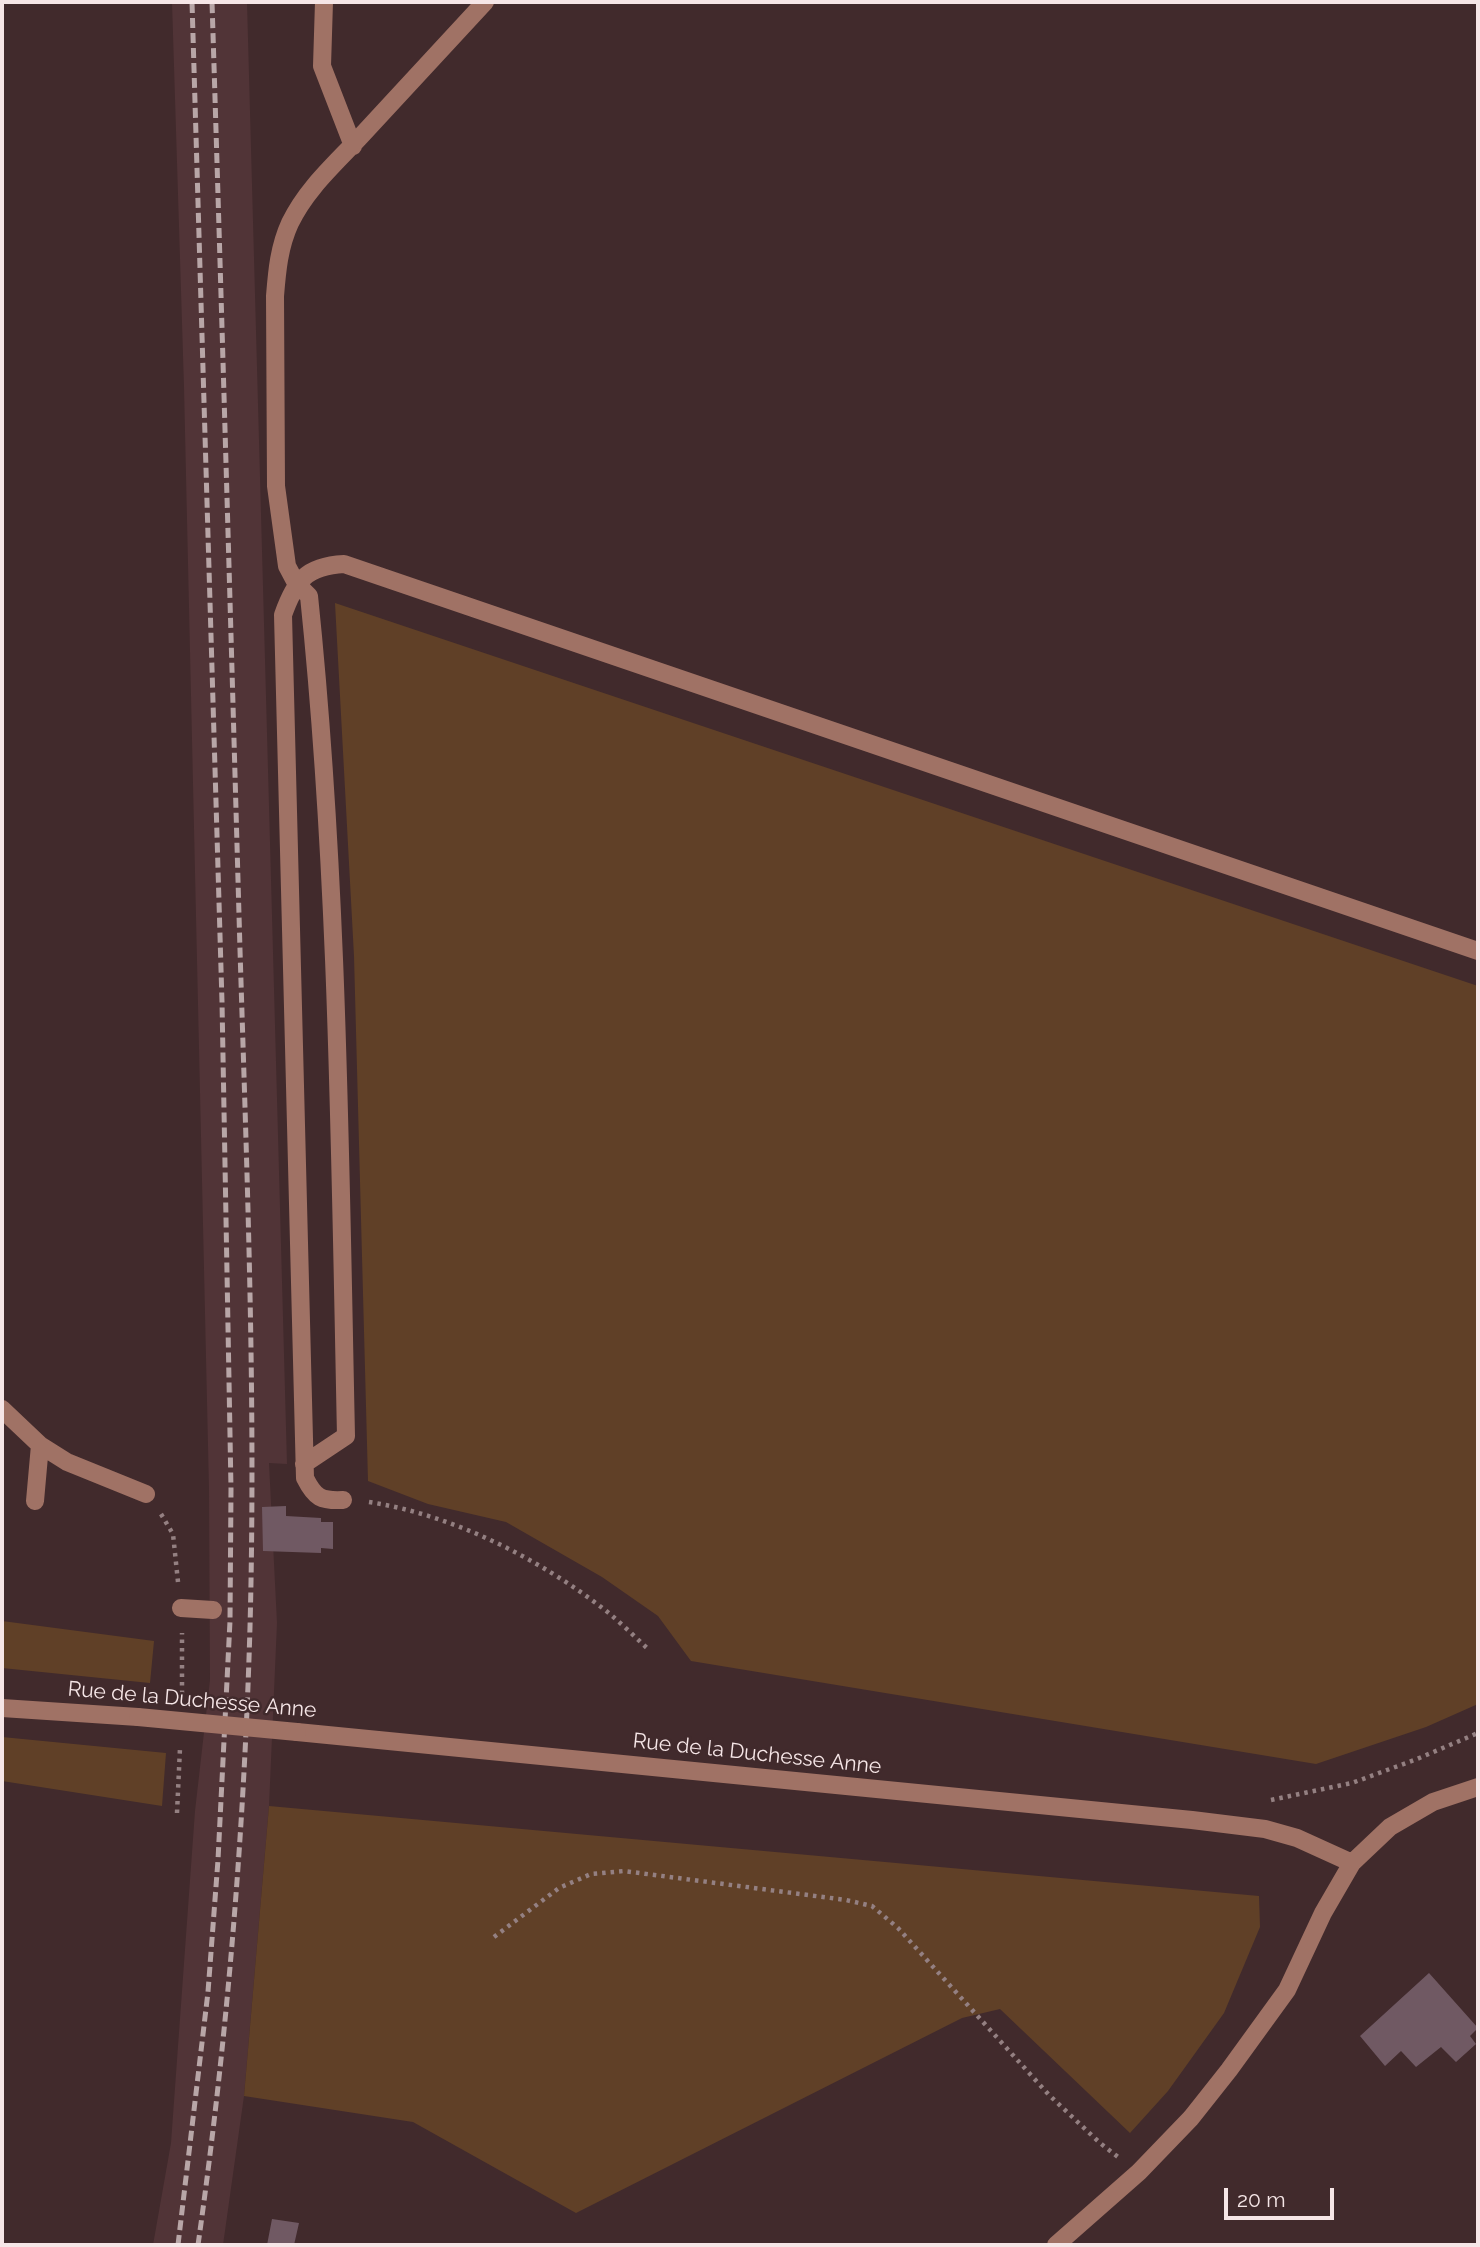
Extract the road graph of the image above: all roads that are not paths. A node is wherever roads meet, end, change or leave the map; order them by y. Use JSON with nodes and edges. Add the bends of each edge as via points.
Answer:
{"nodes":[{"id":1,"x":324,"y":2,"type":"edge"},
{"id":2,"x":485,"y":2,"type":"edge"},
{"id":3,"x":353,"y":146,"type":"junction"},
{"id":4,"x":296,"y":583,"type":"junction"},
{"id":5,"x":1478,"y":951,"type":"edge"},
{"id":6,"x":2,"y":1409,"type":"edge"},
{"id":7,"x":40,"y":1445,"type":"junction"},
{"id":8,"x":304,"y":1464,"type":"junction"},
{"id":9,"x":146,"y":1494,"type":"road end"},
{"id":10,"x":343,"y":1500,"type":"road end"},
{"id":11,"x":35,"y":1501,"type":"dead end"},
{"id":12,"x":181,"y":1608,"type":"road end"},
{"id":13,"x":212,"y":1610,"type":"dead end"},
{"id":14,"x":2,"y":1707,"type":"edge"},
{"id":15,"x":1478,"y":1787,"type":"edge"},
{"id":16,"x":1352,"y":1863,"type":"junction"},
{"id":17,"x":1056,"y":2245,"type":"edge"}],
"edges":[{"from":1,"to":3,"type":"street","via":[[322,66]]},
{"from":2,"to":3,"type":"street"},
{"from":3,"to":4,"type":"street","via":[[315,183],[301,204],[282,244],[277,269],[276,486],[287,566]]},
{"from":4,"to":5,"type":"street","via":[[325,565],[344,565]]},
{"from":4,"to":8,"type":"street","via":[[283,615]]},
{"from":4,"to":8,"type":"street","via":[[309,596],[327,799],[346,1436]]},
{"from":6,"to":7,"type":"street"},
{"from":7,"to":9,"type":"street","via":[[67,1462]]},
{"from":7,"to":11,"type":"street"},
{"from":8,"to":10,"type":"street","via":[[312,1492],[326,1500]]},
{"from":12,"to":13,"type":"street"},
{"from":14,"to":16,"type":"street","name":"Rue de la Duchesse Anne","bridge":true,"via":[[1192,1820],[1265,1829]]},
{"from":15,"to":16,"type":"street","via":[[1433,1802],[1390,1827]]},
{"from":16,"to":17,"type":"street","via":[[1287,1990],[1229,2070],[1139,2172]]}]}
